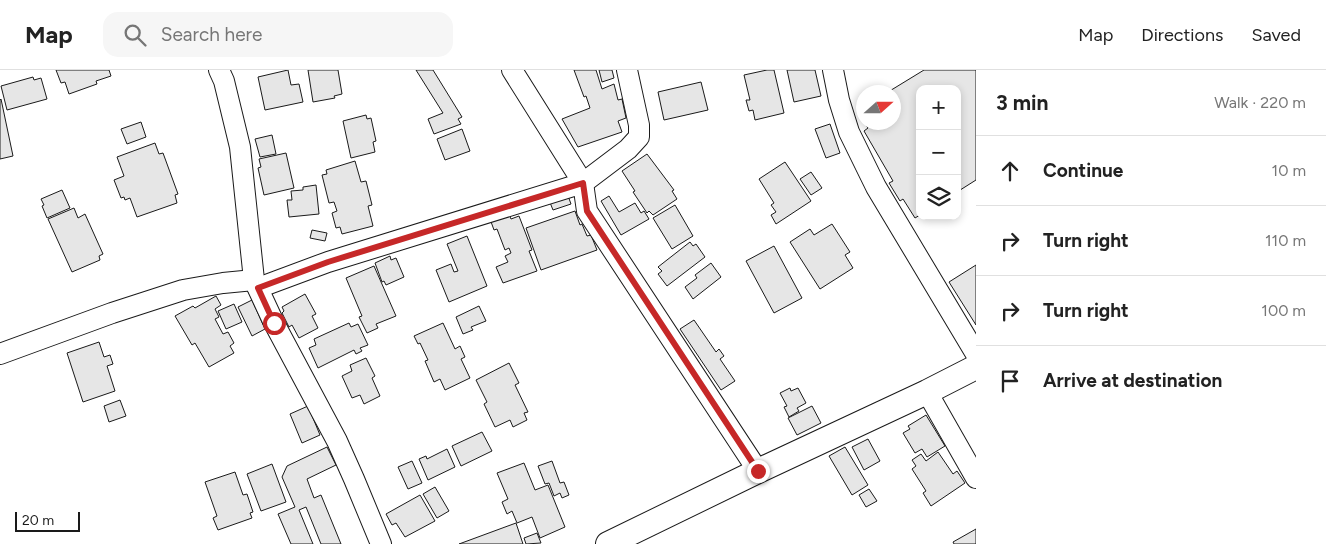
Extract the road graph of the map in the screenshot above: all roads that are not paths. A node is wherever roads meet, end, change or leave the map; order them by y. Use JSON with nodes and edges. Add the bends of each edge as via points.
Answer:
{"nodes":[{"id":1,"x":219,"y":70,"type":"edge"},
{"id":2,"x":512,"y":70,"type":"edge"},
{"id":3,"x":627,"y":70,"type":"edge"},
{"id":4,"x":833,"y":70,"type":"edge"},
{"id":5,"x":583,"y":183,"type":"junction"},
{"id":6,"x":256,"y":284,"type":"junction"},
{"id":7,"x":0,"y":354,"type":"edge"},
{"id":8,"x":976,"y":354,"type":"edge"},
{"id":9,"x":976,"y":367,"type":"edge"},
{"id":10,"x":927,"y":392,"type":"junction"},
{"id":11,"x":758,"y":471,"type":"junction"},
{"id":12,"x":976,"y":478,"type":"edge"},
{"id":13,"x":381,"y":544,"type":"edge"},
{"id":14,"x":608,"y":544,"type":"edge"}],
"edges":[{"from":1,"to":6,"type":"street","via":[[240,147]]},
{"from":2,"to":5,"type":"street"},
{"from":3,"to":5,"type":"street","via":[[639,137]]},
{"from":4,"to":8,"type":"street","via":[[849,132],[876,187]]},
{"from":5,"to":6,"type":"street"},
{"from":5,"to":11,"type":"street","via":[[587,211]]},
{"from":6,"to":7,"type":"street","via":[[223,283],[183,290]]},
{"from":6,"to":13,"type":"street","via":[[337,441]]},
{"from":9,"to":10,"type":"street"},
{"from":10,"to":11,"type":"street"},
{"from":10,"to":12,"type":"street"},
{"from":11,"to":14,"type":"street"}]}
